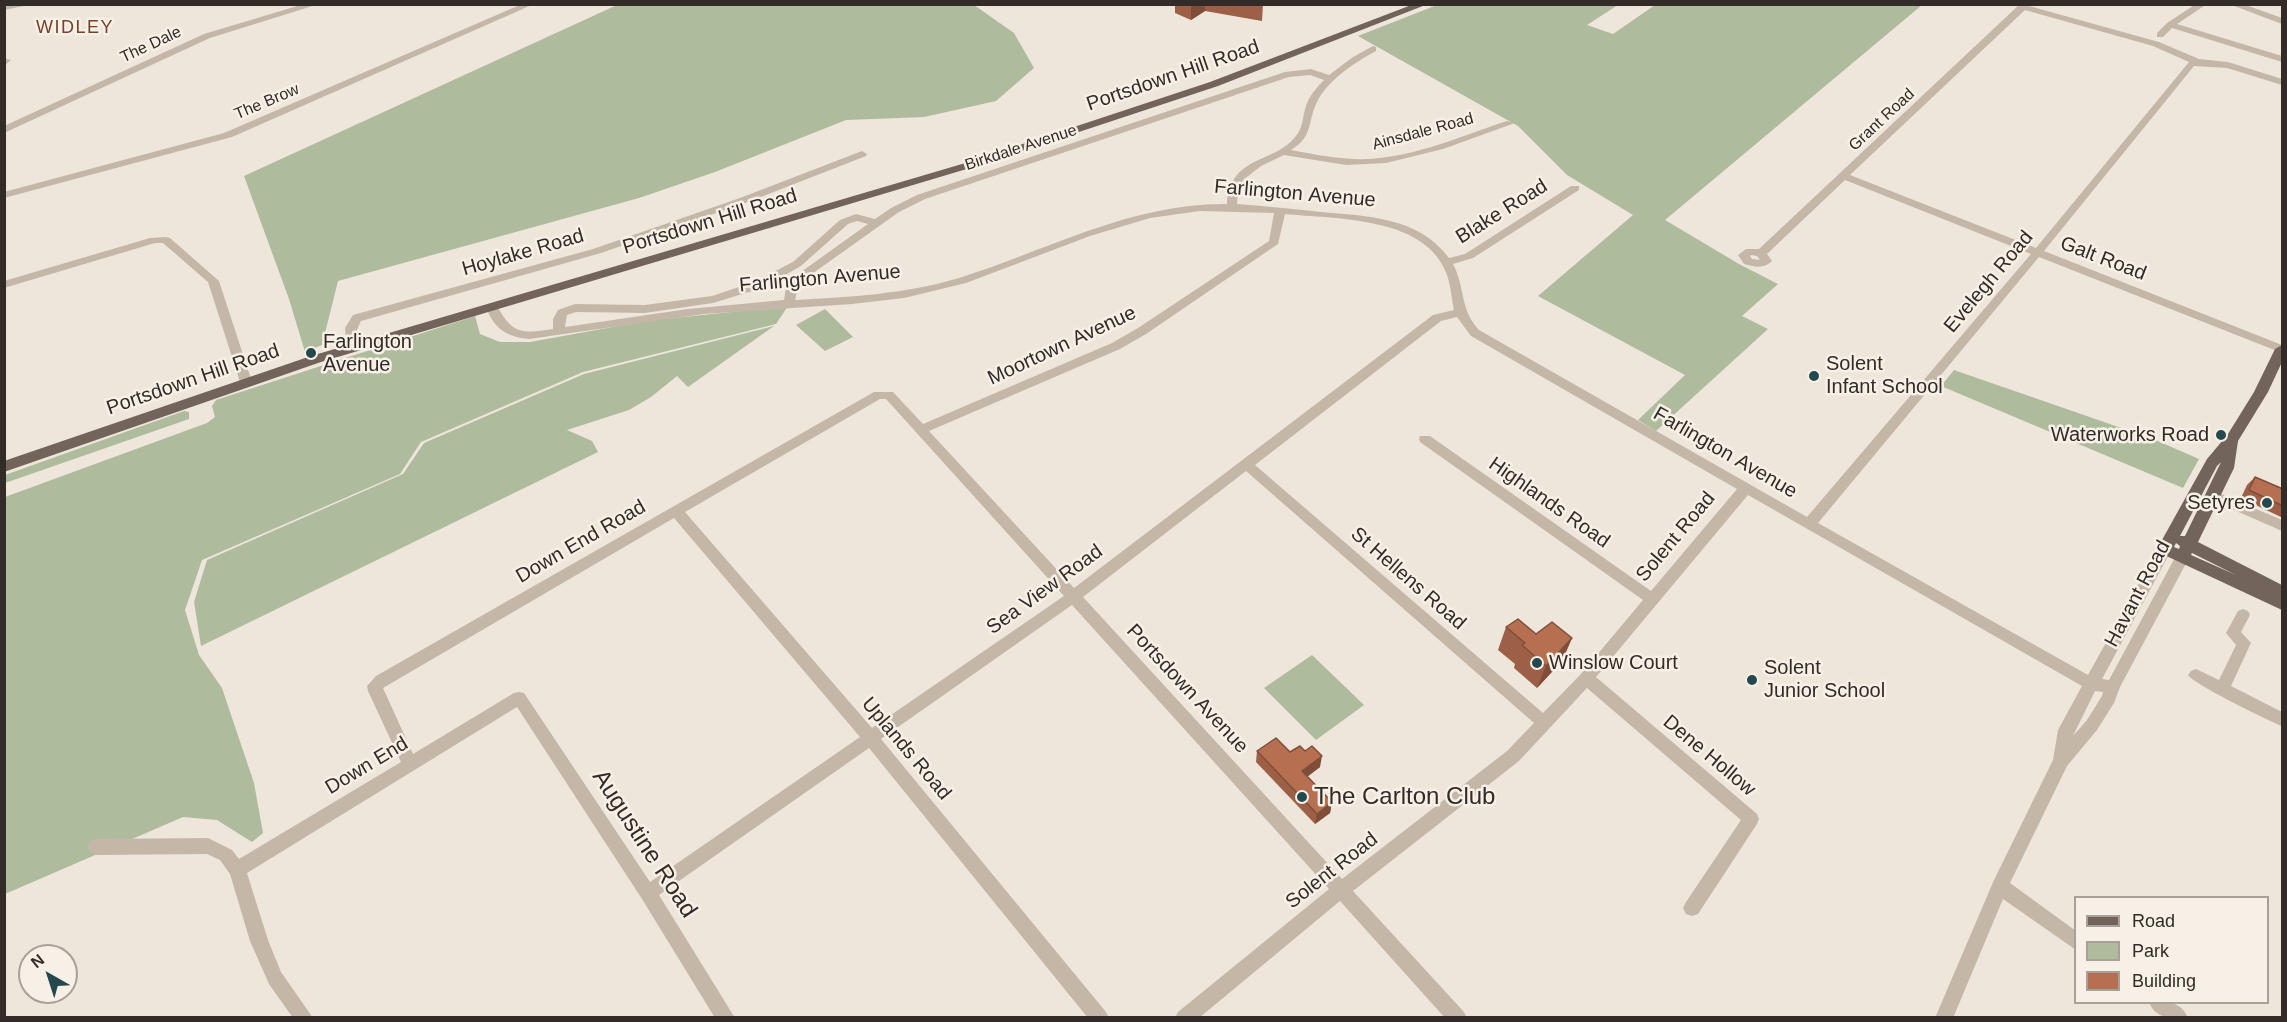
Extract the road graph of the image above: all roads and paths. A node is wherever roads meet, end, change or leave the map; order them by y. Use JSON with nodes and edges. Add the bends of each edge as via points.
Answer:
{"nodes":[{"id":1,"x":21,"y":4,"type":"edge"},
{"id":2,"x":315,"y":4,"type":"edge"},
{"id":3,"x":530,"y":4,"type":"edge"},
{"id":4,"x":1424,"y":4,"type":"edge"},
{"id":5,"x":2203,"y":4,"type":"edge"},
{"id":6,"x":2233,"y":4,"type":"edge"},
{"id":7,"x":2024,"y":6,"type":"edge"},
{"id":8,"x":4,"y":8,"type":"edge"},
{"id":9,"x":2283,"y":21,"type":"edge"},
{"id":10,"x":2170,"y":25,"type":"junction"},
{"id":11,"x":2160,"y":35,"type":"dead end"},
{"id":12,"x":1373,"y":49,"type":"dead end"},
{"id":13,"x":2283,"y":61,"type":"edge"},
{"id":14,"x":2197,"y":62,"type":"junction"},
{"id":15,"x":2268,"y":77,"type":"junction"},
{"id":16,"x":1332,"y":79,"type":"junction"},
{"id":17,"x":2283,"y":82,"type":"edge"},
{"id":18,"x":1500,"y":123,"type":"dead end"},
{"id":19,"x":4,"y":129,"type":"edge"},
{"id":20,"x":1281,"y":151,"type":"junction"},
{"id":21,"x":862,"y":154,"type":"dead end"},
{"id":22,"x":1844,"y":176,"type":"junction"},
{"id":23,"x":1575,"y":188,"type":"dead end"},
{"id":24,"x":4,"y":195,"type":"edge"},
{"id":25,"x":1232,"y":207,"type":"junction"},
{"id":26,"x":1280,"y":211,"type":"junction"},
{"id":27,"x":877,"y":223,"type":"junction"},
{"id":28,"x":1761,"y":253,"type":"dead end"},
{"id":29,"x":2037,"y":253,"type":"junction"},
{"id":30,"x":1447,"y":262,"type":"junction"},
{"id":31,"x":4,"y":285,"type":"edge"},
{"id":32,"x":789,"y":303,"type":"junction"},
{"id":33,"x":492,"y":307,"type":"junction"},
{"id":34,"x":1459,"y":313,"type":"junction"},
{"id":35,"x":560,"y":331,"type":"junction"},
{"id":36,"x":353,"y":348,"type":"junction"},
{"id":37,"x":2283,"y":349,"type":"edge"},
{"id":38,"x":246,"y":382,"type":"junction"},
{"id":39,"x":883,"y":393,"type":"joint"},
{"id":40,"x":922,"y":429,"type":"junction"},
{"id":41,"x":2233,"y":438,"type":"junction"},
{"id":42,"x":1425,"y":439,"type":"dead end"},
{"id":43,"x":1246,"y":464,"type":"junction"},
{"id":44,"x":4,"y":467,"type":"edge"},
{"id":45,"x":1745,"y":489,"type":"junction"},
{"id":46,"x":2214,"y":496,"type":"junction"},
{"id":47,"x":675,"y":510,"type":"junction"},
{"id":48,"x":1808,"y":525,"type":"junction"},
{"id":49,"x":2283,"y":526,"type":"edge"},
{"id":50,"x":2168,"y":542,"type":"junction"},
{"id":51,"x":2186,"y":550,"type":"junction"},
{"id":52,"x":2283,"y":592,"type":"edge"},
{"id":53,"x":1073,"y":596,"type":"junction"},
{"id":54,"x":1652,"y":599,"type":"junction"},
{"id":55,"x":2283,"y":604,"type":"edge"},
{"id":56,"x":2243,"y":615,"type":"dead end"},
{"id":57,"x":2196,"y":675,"type":"dead end"},
{"id":58,"x":1586,"y":678,"type":"junction"},
{"id":59,"x":2091,"y":683,"type":"junction"},
{"id":60,"x":2113,"y":686,"type":"junction"},
{"id":61,"x":2222,"y":689,"type":"junction"},
{"id":62,"x":519,"y":698,"type":"joint"},
{"id":63,"x":2283,"y":719,"type":"edge"},
{"id":64,"x":1545,"y":724,"type":"junction"},
{"id":65,"x":870,"y":737,"type":"junction"},
{"id":66,"x":2061,"y":760,"type":"junction"},
{"id":67,"x":410,"y":765,"type":"junction"},
{"id":68,"x":96,"y":847,"type":"dead end"},
{"id":69,"x":237,"y":870,"type":"junction"},
{"id":70,"x":2000,"y":886,"type":"junction"},
{"id":71,"x":1342,"y":889,"type":"junction"},
{"id":72,"x":648,"y":893,"type":"junction"},
{"id":73,"x":1692,"y":908,"type":"dead end"},
{"id":74,"x":2074,"y":941,"type":"edge"},
{"id":75,"x":2161,"y":1004,"type":"edge"},
{"id":76,"x":304,"y":1017,"type":"edge"},
{"id":77,"x":726,"y":1017,"type":"edge"},
{"id":78,"x":1100,"y":1017,"type":"edge"},
{"id":79,"x":1184,"y":1017,"type":"edge"},
{"id":80,"x":1458,"y":1017,"type":"edge"},
{"id":81,"x":1944,"y":1017,"type":"edge"},
{"id":82,"x":2179,"y":1017,"type":"edge"}],
"edges":[{"from":1,"to":8,"type":"street"},
{"from":2,"to":19,"type":"street","name":"The Dale","via":[[207,36]]},
{"from":3,"to":24,"type":"street","name":"The Brow","via":[[228,135]]},
{"from":4,"to":33,"type":"main road","name":"Portsdown Hill Road","via":[[1214,84],[966,166]]},
{"from":5,"to":10,"type":"street"},
{"from":6,"to":9,"type":"street"},
{"from":7,"to":14,"type":"street","via":[[2156,45]]},
{"from":7,"to":22,"type":"street","name":"Grant Road"},
{"from":10,"to":11,"type":"street"},
{"from":10,"to":13,"type":"street"},
{"from":12,"to":16,"type":"street","via":[[1353,59]]},
{"from":13,"to":15,"type":"street"},
{"from":14,"to":15,"type":"street","via":[[2228,64]]},
{"from":14,"to":29,"type":"street","name":"Evelegh Road","via":[[2190,64]]},
{"from":15,"to":17,"type":"street"},
{"from":16,"to":20,"type":"street","via":[[1313,101],[1303,135]]},
{"from":16,"to":27,"type":"street","name":"Birkdale Avenue","via":[[1311,72],[1288,74],[921,197]]},
{"from":18,"to":20,"type":"street","name":"Ainsdale Road","via":[[1409,155],[1370,162]]},
{"from":20,"to":25,"type":"street","via":[[1239,177]]},
{"from":21,"to":36,"type":"street","name":"Hoylake Road","via":[[597,251],[357,318],[350,328]]},
{"from":22,"to":28,"type":"street","name":"Grant Road"},
{"from":22,"to":29,"type":"street","name":"Galt Road"},
{"from":23,"to":30,"type":"street","name":"Blake Road","via":[[1469,256]]},
{"from":25,"to":26,"type":"street","name":"Farlington Avenue"},
{"from":25,"to":32,"type":"street","name":"Farlington Avenue","via":[[1183,209],[1123,221],[928,290]]},
{"from":26,"to":30,"type":"street","name":"Farlington Avenue","via":[[1390,224],[1417,235]]},
{"from":26,"to":40,"type":"street","name":"Moortown Avenue","via":[[1274,242],[1142,331],[1116,346]]},
{"from":27,"to":32,"type":"street","name":"Birkdale Avenue","via":[[798,279]]},
{"from":27,"to":35,"type":"street","via":[[856,217],[844,222],[797,264],[758,285],[713,298],[645,309],[575,308],[562,314]]},
{"from":29,"to":37,"type":"street","name":"Galt Road"},
{"from":29,"to":48,"type":"street","name":"Evelegh Road"},
{"from":30,"to":34,"type":"street","name":"Farlington Avenue"},
{"from":31,"to":38,"type":"street","via":[[154,240],[166,240],[213,281]]},
{"from":32,"to":35,"type":"street","name":"Farlington Avenue"},
{"from":33,"to":35,"type":"street","name":"Farlington Avenue","via":[[496,320],[510,331]]},
{"from":33,"to":36,"type":"main road","name":"Portsdown Hill Road"},
{"from":34,"to":43,"type":"street","name":"Sea View Road","via":[[1437,318]]},
{"from":34,"to":45,"type":"street","name":"Farlington Avenue","via":[[1475,333]]},
{"from":36,"to":38,"type":"main road","name":"Portsdown Hill Road"},
{"from":37,"to":41,"type":"main road","name":"Havant Road"},
{"from":38,"to":44,"type":"main road","name":"Portsdown Hill Road"},
{"from":39,"to":40,"type":"street","name":"Portsdown Avenue","via":[[893,397]]},
{"from":39,"to":47,"type":"street","name":"Down End Road"},
{"from":40,"to":53,"type":"street","name":"Portsdown Avenue"},
{"from":41,"to":46,"type":"main road","name":"Havant Road","via":[[2227,468]]},
{"from":41,"to":50,"type":"main road","name":"Havant Road","via":[[2212,463]]},
{"from":42,"to":54,"type":"street","name":"Highlands Road"},
{"from":43,"to":53,"type":"street","name":"Sea View Road"},
{"from":43,"to":64,"type":"street","name":"St Hellens Road"},
{"from":45,"to":48,"type":"street","name":"Farlington Avenue"},
{"from":45,"to":54,"type":"street","name":"Solent Road"},
{"from":46,"to":49,"type":"street"},
{"from":46,"to":51,"type":"main road","name":"Havant Road"},
{"from":47,"to":65,"type":"street","name":"Uplands Road"},
{"from":47,"to":67,"type":"street","name":"Down End Road","via":[[381,680],[376,691]]},
{"from":48,"to":59,"type":"street","name":"Farlington Avenue"},
{"from":50,"to":51,"type":"main road"},
{"from":50,"to":59,"type":"street","name":"Havant Road"},
{"from":51,"to":52,"type":"main road"},
{"from":51,"to":55,"type":"main road"},
{"from":51,"to":60,"type":"street","name":"Havant Road"},
{"from":53,"to":65,"type":"street","name":"Sea View Road"},
{"from":53,"to":71,"type":"street","name":"Portsdown Avenue"},
{"from":54,"to":58,"type":"street","name":"Solent Road"},
{"from":56,"to":61,"type":"street","via":[[2233,633],[2244,643]]},
{"from":57,"to":61,"type":"street"},
{"from":58,"to":64,"type":"street","name":"Solent Road"},
{"from":58,"to":73,"type":"street","name":"Dene Hollow","via":[[1752,819]]},
{"from":59,"to":60,"type":"street","name":"Farlington Avenue"},
{"from":59,"to":66,"type":"street","name":"Havant Road","via":[[2066,730]]},
{"from":60,"to":66,"type":"street","name":"Havant Road","via":[[2092,725]]},
{"from":61,"to":63,"type":"street"},
{"from":62,"to":67,"type":"street","name":"Down End"},
{"from":62,"to":72,"type":"street","name":"Augustine Road"},
{"from":64,"to":71,"type":"street","name":"Solent Road","via":[[1513,756]]},
{"from":65,"to":72,"type":"street","name":"Sea View Road"},
{"from":65,"to":78,"type":"street","name":"Uplands Road"},
{"from":66,"to":70,"type":"street","name":"Havant Road"},
{"from":67,"to":69,"type":"street","name":"Down End"},
{"from":68,"to":69,"type":"street","via":[[208,846],[226,855]]},
{"from":69,"to":76,"type":"street","via":[[275,978]]},
{"from":70,"to":74,"type":"street"},
{"from":70,"to":81,"type":"street","name":"Havant Road"},
{"from":71,"to":79,"type":"street","name":"Solent Road"},
{"from":71,"to":80,"type":"street","name":"Portsdown Avenue"},
{"from":72,"to":77,"type":"street","name":"Augustine Road"},
{"from":75,"to":82,"type":"street"}]}
